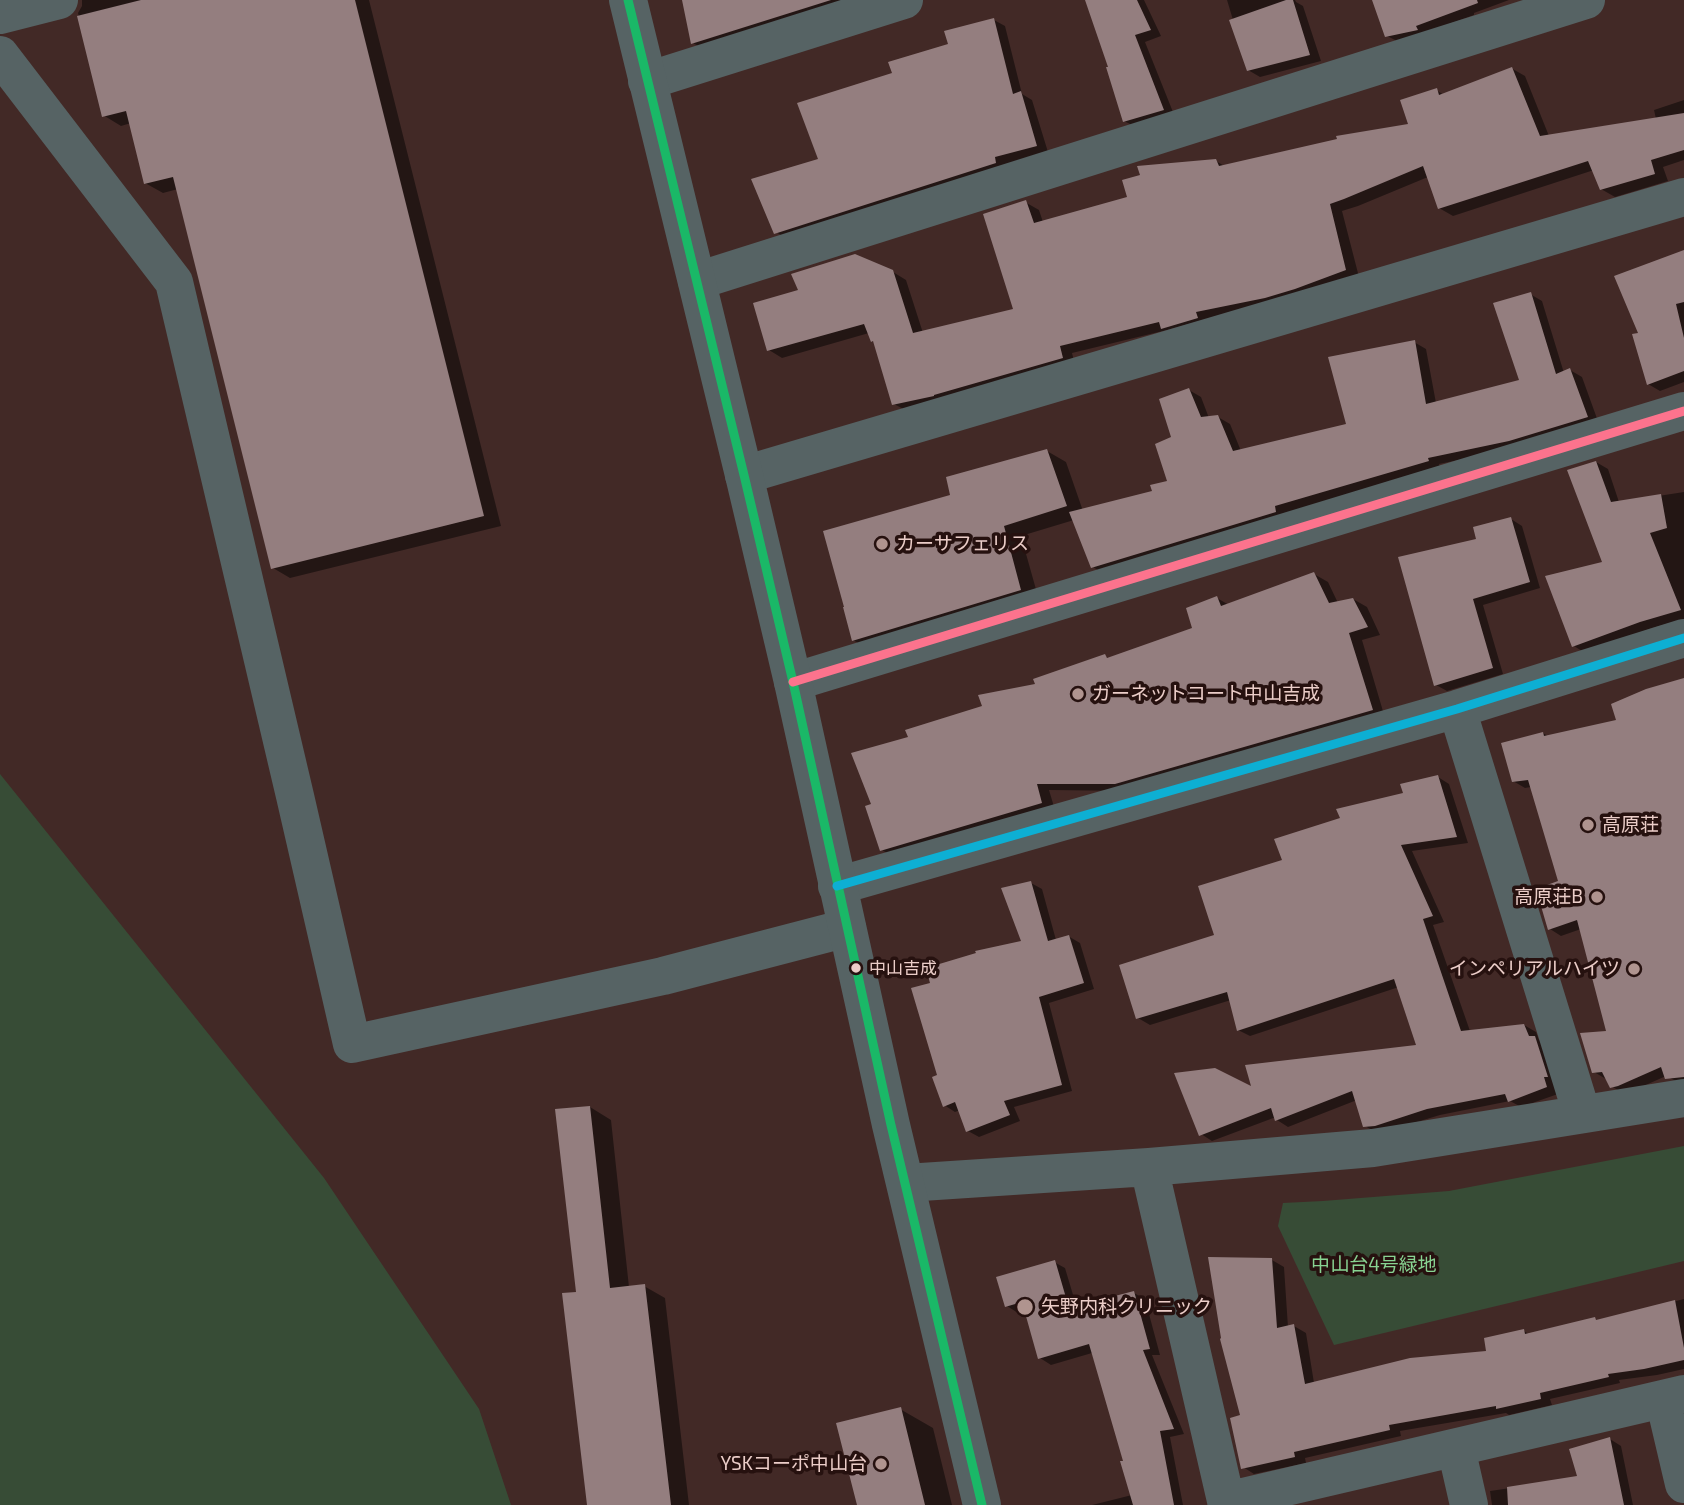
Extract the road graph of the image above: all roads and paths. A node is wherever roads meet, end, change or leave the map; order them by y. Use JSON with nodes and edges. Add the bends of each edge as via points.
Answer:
{"nodes":[{"id":1,"x":59,"y":0,"type":"edge"},
{"id":2,"x":628,"y":0,"type":"edge"},
{"id":3,"x":904,"y":0,"type":"edge"},
{"id":4,"x":1586,"y":0,"type":"edge"},
{"id":5,"x":0,"y":15,"type":"edge"},
{"id":6,"x":0,"y":55,"type":"edge"},
{"id":7,"x":647,"y":81,"type":"junction"},
{"id":8,"x":1684,"y":197,"type":"edge"},
{"id":9,"x":697,"y":281,"type":"junction"},
{"id":10,"x":1684,"y":411,"type":"edge"},
{"id":11,"x":744,"y":475,"type":"junction"},
{"id":12,"x":1684,"y":638,"type":"edge"},
{"id":13,"x":793,"y":682,"type":"junction"},
{"id":14,"x":1457,"y":709,"type":"junction"},
{"id":15,"x":838,"y":887,"type":"junction"},
{"id":16,"x":846,"y":928,"type":"junction"},
{"id":17,"x":1684,"y":1098,"type":"edge"},
{"id":18,"x":1582,"y":1114,"type":"junction"},
{"id":19,"x":1149,"y":1167,"type":"junction"},
{"id":20,"x":906,"y":1183,"type":"junction"},
{"id":21,"x":1674,"y":1396,"type":"edge"},
{"id":22,"x":1456,"y":1448,"type":"junction"},
{"id":23,"x":1684,"y":1484,"type":"edge"},
{"id":24,"x":1226,"y":1503,"type":"edge"},
{"id":25,"x":982,"y":1505,"type":"edge"},
{"id":26,"x":1469,"y":1505,"type":"edge"}],
"edges":[{"from":1,"to":5,"type":"street"},
{"from":2,"to":7,"type":"street"},
{"from":3,"to":7,"type":"street"},
{"from":4,"to":9,"type":"street"},
{"from":6,"to":16,"type":"street","via":[[174,282],[352,1044],[663,976]]},
{"from":7,"to":9,"type":"street"},
{"from":8,"to":11,"type":"street"},
{"from":9,"to":11,"type":"street"},
{"from":10,"to":13,"type":"street"},
{"from":11,"to":13,"type":"street"},
{"from":12,"to":14,"type":"street"},
{"from":13,"to":15,"type":"street"},
{"from":14,"to":15,"type":"street"},
{"from":14,"to":18,"type":"street"},
{"from":15,"to":16,"type":"street"},
{"from":16,"to":20,"type":"street"},
{"from":17,"to":18,"type":"street"},
{"from":18,"to":19,"type":"street","via":[[1373,1148]]},
{"from":19,"to":20,"type":"street"},
{"from":19,"to":24,"type":"street"},
{"from":20,"to":25,"type":"street"},
{"from":21,"to":22,"type":"street"},
{"from":21,"to":23,"type":"street"},
{"from":22,"to":24,"type":"street"},
{"from":22,"to":26,"type":"street"}]}
